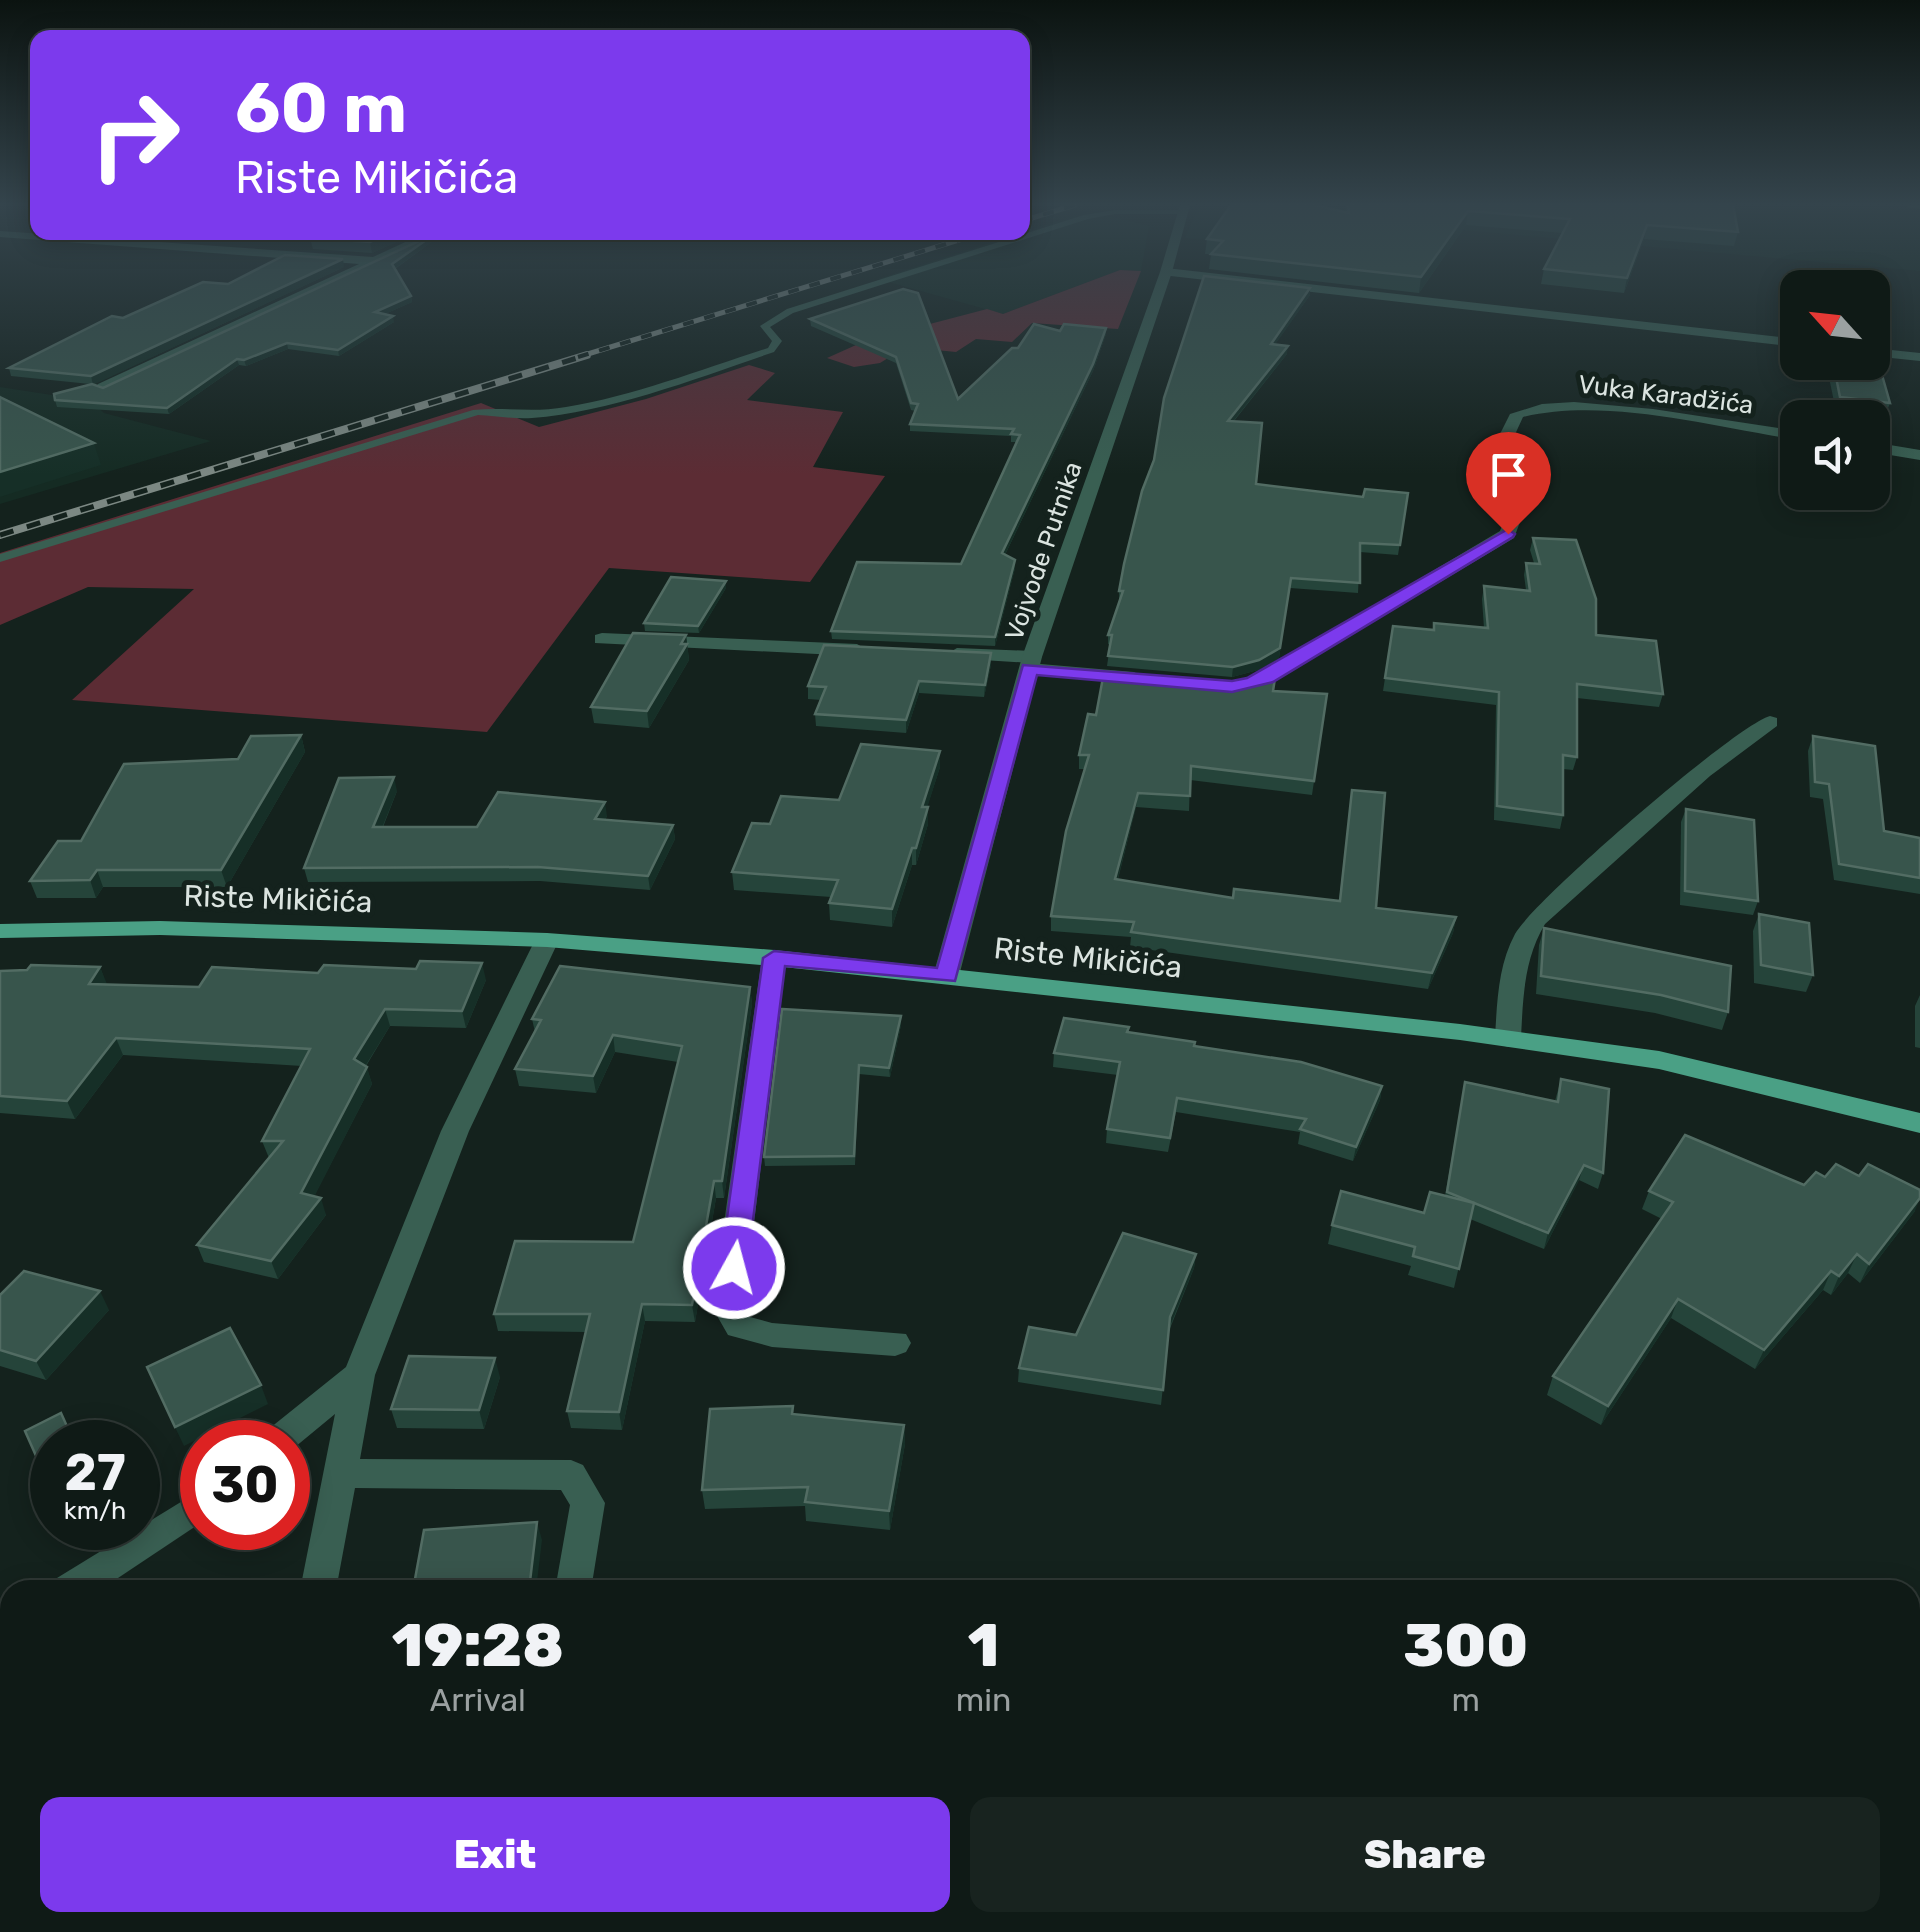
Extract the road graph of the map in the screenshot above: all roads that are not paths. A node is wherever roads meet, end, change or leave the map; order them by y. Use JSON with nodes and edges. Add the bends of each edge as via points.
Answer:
{"nodes":[{"id":1,"x":300,"y":295,"type":"edge"},
{"id":2,"x":841,"y":295,"type":"edge"},
{"id":3,"x":1158,"y":295,"type":"edge"},
{"id":4,"x":1369,"y":295,"type":"edge"},
{"id":5,"x":1780,"y":342,"type":"edge"},
{"id":6,"x":1890,"y":354,"type":"edge"},
{"id":7,"x":1920,"y":357,"type":"edge"},
{"id":8,"x":103,"y":387,"type":"edge"},
{"id":9,"x":1780,"y":434,"type":"edge"},
{"id":10,"x":1890,"y":450,"type":"edge"},
{"id":11,"x":1920,"y":455,"type":"edge"},
{"id":12,"x":0,"y":558,"type":"edge"},
{"id":13,"x":602,"y":639,"type":"dead end"},
{"id":14,"x":872,"y":650,"type":"edge"},
{"id":15,"x":930,"y":653,"type":"edge"},
{"id":16,"x":1031,"y":663,"type":"junction"},
{"id":17,"x":1155,"y":680,"type":"edge"},
{"id":18,"x":1232,"y":686,"type":"edge"},
{"id":19,"x":1770,"y":722,"type":"dead end"},
{"id":20,"x":0,"y":931,"type":"edge"},
{"id":21,"x":547,"y":940,"type":"junction"},
{"id":22,"x":774,"y":958,"type":"junction"},
{"id":23,"x":946,"y":976,"type":"junction"},
{"id":24,"x":1508,"y":1038,"type":"junction"},
{"id":25,"x":1920,"y":1123,"type":"edge"},
{"id":26,"x":895,"y":1343,"type":"dead end"},
{"id":27,"x":359,"y":1375,"type":"junction"},
{"id":28,"x":304,"y":1420,"type":"edge"},
{"id":29,"x":340,"y":1474,"type":"junction"},
{"id":30,"x":180,"y":1518,"type":"edge"},
{"id":31,"x":85,"y":1580,"type":"edge"},
{"id":32,"x":320,"y":1580,"type":"edge"},
{"id":33,"x":575,"y":1580,"type":"edge"}],
"edges":[{"from":1,"to":8,"type":"street"},
{"from":2,"to":12,"type":"lane","via":[[765,326],[778,341],[771,350],[667,384],[546,414],[477,412]]},
{"from":3,"to":16,"type":"street","name":"Vojvode Putnika"},
{"from":4,"to":5,"type":"street"},
{"from":6,"to":7,"type":"street"},
{"from":9,"to":18,"type":"street","name":"Vuka Karadžića","via":[[1580,406],[1517,414],[1498,454],[1515,514],[1508,534],[1266,678]]},
{"from":10,"to":11,"type":"street"},
{"from":13,"to":14,"type":"street"},
{"from":15,"to":16,"type":"street"},
{"from":16,"to":17,"type":"street"},
{"from":16,"to":23,"type":"street","name":"Vojvode Putnika"},
{"from":19,"to":24,"type":"street","via":[[1702,771],[1536,920],[1510,978]]},
{"from":20,"to":21,"type":"main road","name":"Riste Mikičića","via":[[160,928]]},
{"from":21,"to":22,"type":"main road","name":"Riste Mikičića"},
{"from":21,"to":27,"type":"street","via":[[455,1131]]},
{"from":22,"to":23,"type":"main road","name":"Riste Mikičića"},
{"from":22,"to":26,"type":"street","via":[[728,1307],[739,1326],[772,1335]]},
{"from":23,"to":24,"type":"main road","name":"Riste Mikičića"},
{"from":24,"to":25,"type":"main road","name":"Riste Mikičića","via":[[1660,1060]]},
{"from":27,"to":28,"type":"street"},
{"from":27,"to":29,"type":"street"},
{"from":29,"to":32,"type":"street"},
{"from":29,"to":33,"type":"street","via":[[571,1475],[588,1502]]},
{"from":30,"to":31,"type":"street"}]}
